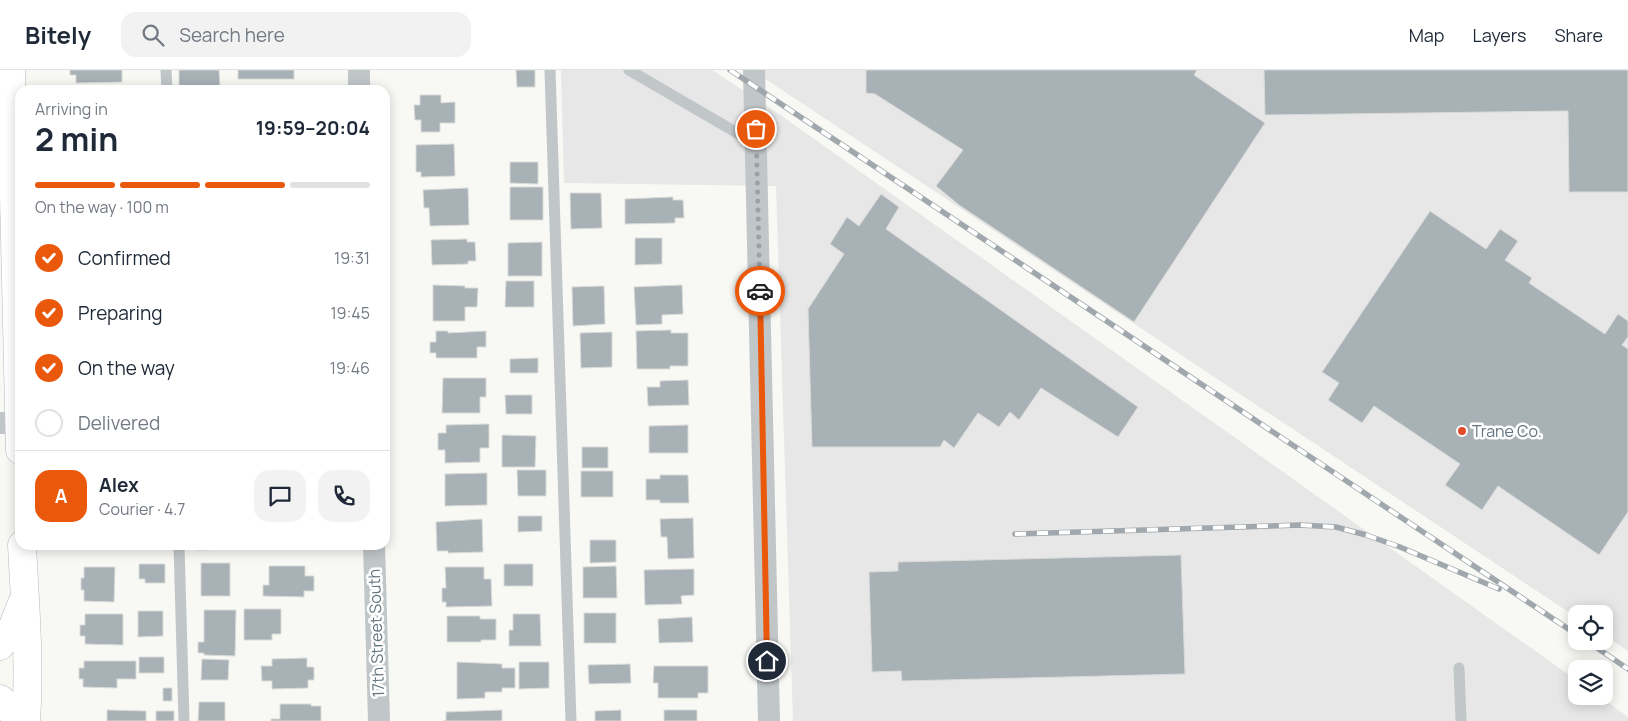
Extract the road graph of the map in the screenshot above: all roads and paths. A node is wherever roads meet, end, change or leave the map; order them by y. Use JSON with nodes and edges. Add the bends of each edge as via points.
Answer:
{"nodes":[{"id":1,"x":11,"y":70,"type":"edge"},
{"id":2,"x":166,"y":70,"type":"edge"},
{"id":3,"x":359,"y":70,"type":"edge"},
{"id":4,"x":550,"y":70,"type":"edge"},
{"id":5,"x":629,"y":70,"type":"edge"},
{"id":6,"x":754,"y":70,"type":"edge"},
{"id":7,"x":167,"y":85,"type":"edge"},
{"id":8,"x":359,"y":85,"type":"edge"},
{"id":9,"x":756,"y":144,"type":"junction"},
{"id":10,"x":15,"y":227,"type":"edge"},
{"id":11,"x":0,"y":423,"type":"edge"},
{"id":12,"x":15,"y":423,"type":"edge"},
{"id":13,"x":22,"y":550,"type":"edge"},
{"id":14,"x":180,"y":550,"type":"edge"},
{"id":15,"x":374,"y":550,"type":"edge"},
{"id":16,"x":24,"y":597,"type":"junction"},
{"id":17,"x":0,"y":646,"type":"edge"},
{"id":18,"x":1459,"y":668,"type":"dead end"},
{"id":19,"x":0,"y":699,"type":"edge"},
{"id":20,"x":18,"y":721,"type":"edge"},
{"id":21,"x":26,"y":721,"type":"edge"},
{"id":22,"x":184,"y":721,"type":"edge"},
{"id":23,"x":379,"y":721,"type":"edge"},
{"id":24,"x":571,"y":721,"type":"edge"},
{"id":25,"x":769,"y":721,"type":"edge"},
{"id":26,"x":1461,"y":721,"type":"edge"}],
"edges":[{"from":1,"to":10,"type":"main road"},
{"from":2,"to":7,"type":"lane"},
{"from":3,"to":8,"type":"street"},
{"from":4,"to":24,"type":"lane"},
{"from":5,"to":9,"type":"lane"},
{"from":6,"to":9,"type":"street"},
{"from":9,"to":25,"type":"street"},
{"from":11,"to":12,"type":"street"},
{"from":13,"to":16,"type":"main road"},
{"from":14,"to":22,"type":"lane"},
{"from":15,"to":23,"type":"street","name":"17th Street South"},
{"from":16,"to":17,"type":"main road","via":[[11,631]]},
{"from":16,"to":21,"type":"main road"},
{"from":18,"to":26,"type":"lane"},
{"from":19,"to":20,"type":"main road"}]}
